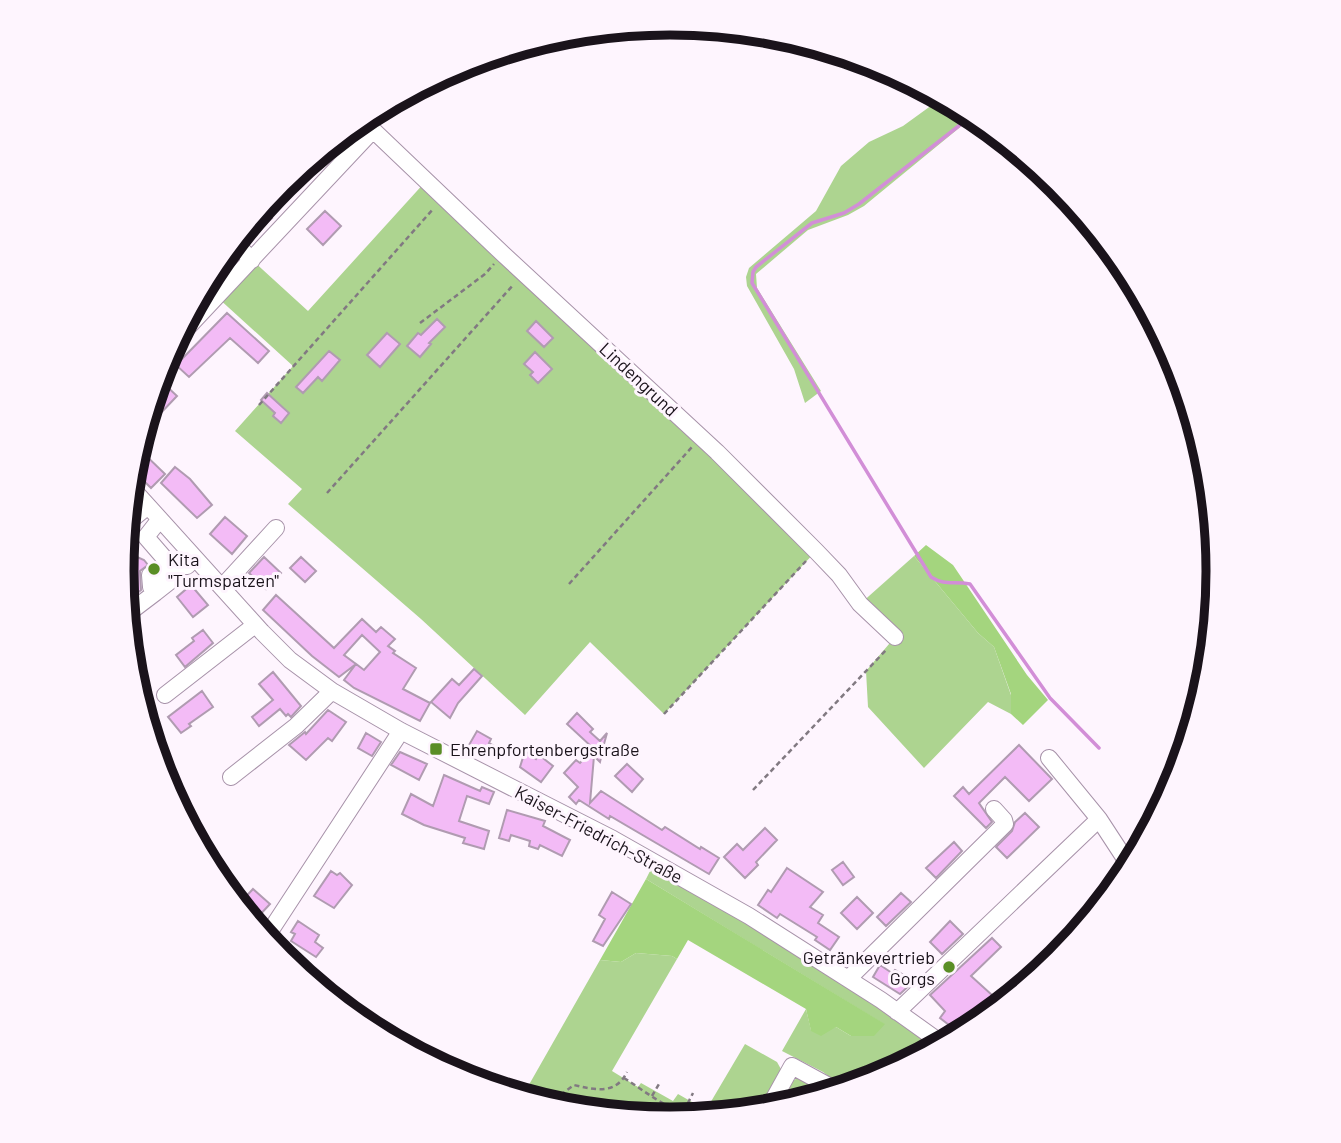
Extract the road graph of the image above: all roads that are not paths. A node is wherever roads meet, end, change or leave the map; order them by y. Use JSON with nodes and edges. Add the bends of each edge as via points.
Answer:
{"nodes":[{"id":1,"x":242,"y":250,"type":"edge"},
{"id":2,"x":252,"y":260,"type":"junction"},
{"id":3,"x":199,"y":316,"type":"edge"},
{"id":4,"x":140,"y":497,"type":"edge"},
{"id":5,"x":148,"y":506,"type":"junction"},
{"id":6,"x":137,"y":515,"type":"edge"},
{"id":7,"x":160,"y":519,"type":"junction"},
{"id":8,"x":275,"y":528,"type":"dead end"},
{"id":9,"x":195,"y":558,"type":"junction"},
{"id":10,"x":171,"y":572,"type":"junction"},
{"id":11,"x":222,"y":587,"type":"junction"},
{"id":12,"x":135,"y":608,"type":"edge"},
{"id":13,"x":255,"y":625,"type":"junction"},
{"id":14,"x":895,"y":637,"type":"road end"},
{"id":15,"x":331,"y":691,"type":"junction"},
{"id":16,"x":165,"y":695,"type":"dead end"},
{"id":17,"x":401,"y":731,"type":"junction"},
{"id":18,"x":1049,"y":758,"type":"dead end"},
{"id":19,"x":231,"y":777,"type":"dead end"},
{"id":20,"x":994,"y":809,"type":"dead end"},
{"id":21,"x":1099,"y":819,"type":"junction"},
{"id":22,"x":1124,"y":858,"type":"edge"},
{"id":23,"x":271,"y":930,"type":"edge"},
{"id":24,"x":848,"y":979,"type":"junction"},
{"id":25,"x":897,"y":1012,"type":"junction"},
{"id":26,"x":935,"y":1038,"type":"edge"},
{"id":27,"x":827,"y":1085,"type":"edge"},
{"id":28,"x":774,"y":1098,"type":"edge"}],
"edges":[{"from":1,"to":2,"type":"street"},
{"from":2,"to":3,"type":"street"},
{"from":2,"to":14,"type":"street","name":"Lindengrund","via":[[373,130],[701,437]]},
{"from":4,"to":5,"type":"street","name":"Kaiser-Friedrich-Straße"},
{"from":5,"to":6,"type":"street"},
{"from":5,"to":7,"type":"street","name":"Kaiser-Friedrich-Straße"},
{"from":7,"to":9,"type":"street","name":"Kaiser-Friedrich-Straße"},
{"from":7,"to":10,"type":"street","via":[[146,537]]},
{"from":8,"to":11,"type":"street"},
{"from":9,"to":10,"type":"street"},
{"from":9,"to":11,"type":"street","name":"Kaiser-Friedrich-Straße"},
{"from":10,"to":12,"type":"street","via":[[150,575],[155,593]]},
{"from":11,"to":13,"type":"street","name":"Kaiser-Friedrich-Straße"},
{"from":13,"to":15,"type":"street","name":"Kaiser-Friedrich-Straße"},
{"from":13,"to":16,"type":"street"},
{"from":15,"to":17,"type":"street","name":"Kaiser-Friedrich-Straße"},
{"from":15,"to":19,"type":"street","via":[[296,726]]},
{"from":17,"to":23,"type":"street"},
{"from":17,"to":24,"type":"street","name":"Kaiser-Friedrich-Straße","via":[[613,839]]},
{"from":18,"to":21,"type":"street"},
{"from":20,"to":24,"type":"street","via":[[1005,824]]},
{"from":21,"to":22,"type":"street"},
{"from":21,"to":25,"type":"street"},
{"from":24,"to":25,"type":"street","name":"Kaiser-Friedrich-Straße"},
{"from":25,"to":26,"type":"street","name":"Kaiser-Friedrich-Straße"},
{"from":27,"to":28,"type":"street","via":[[792,1066]]}]}
